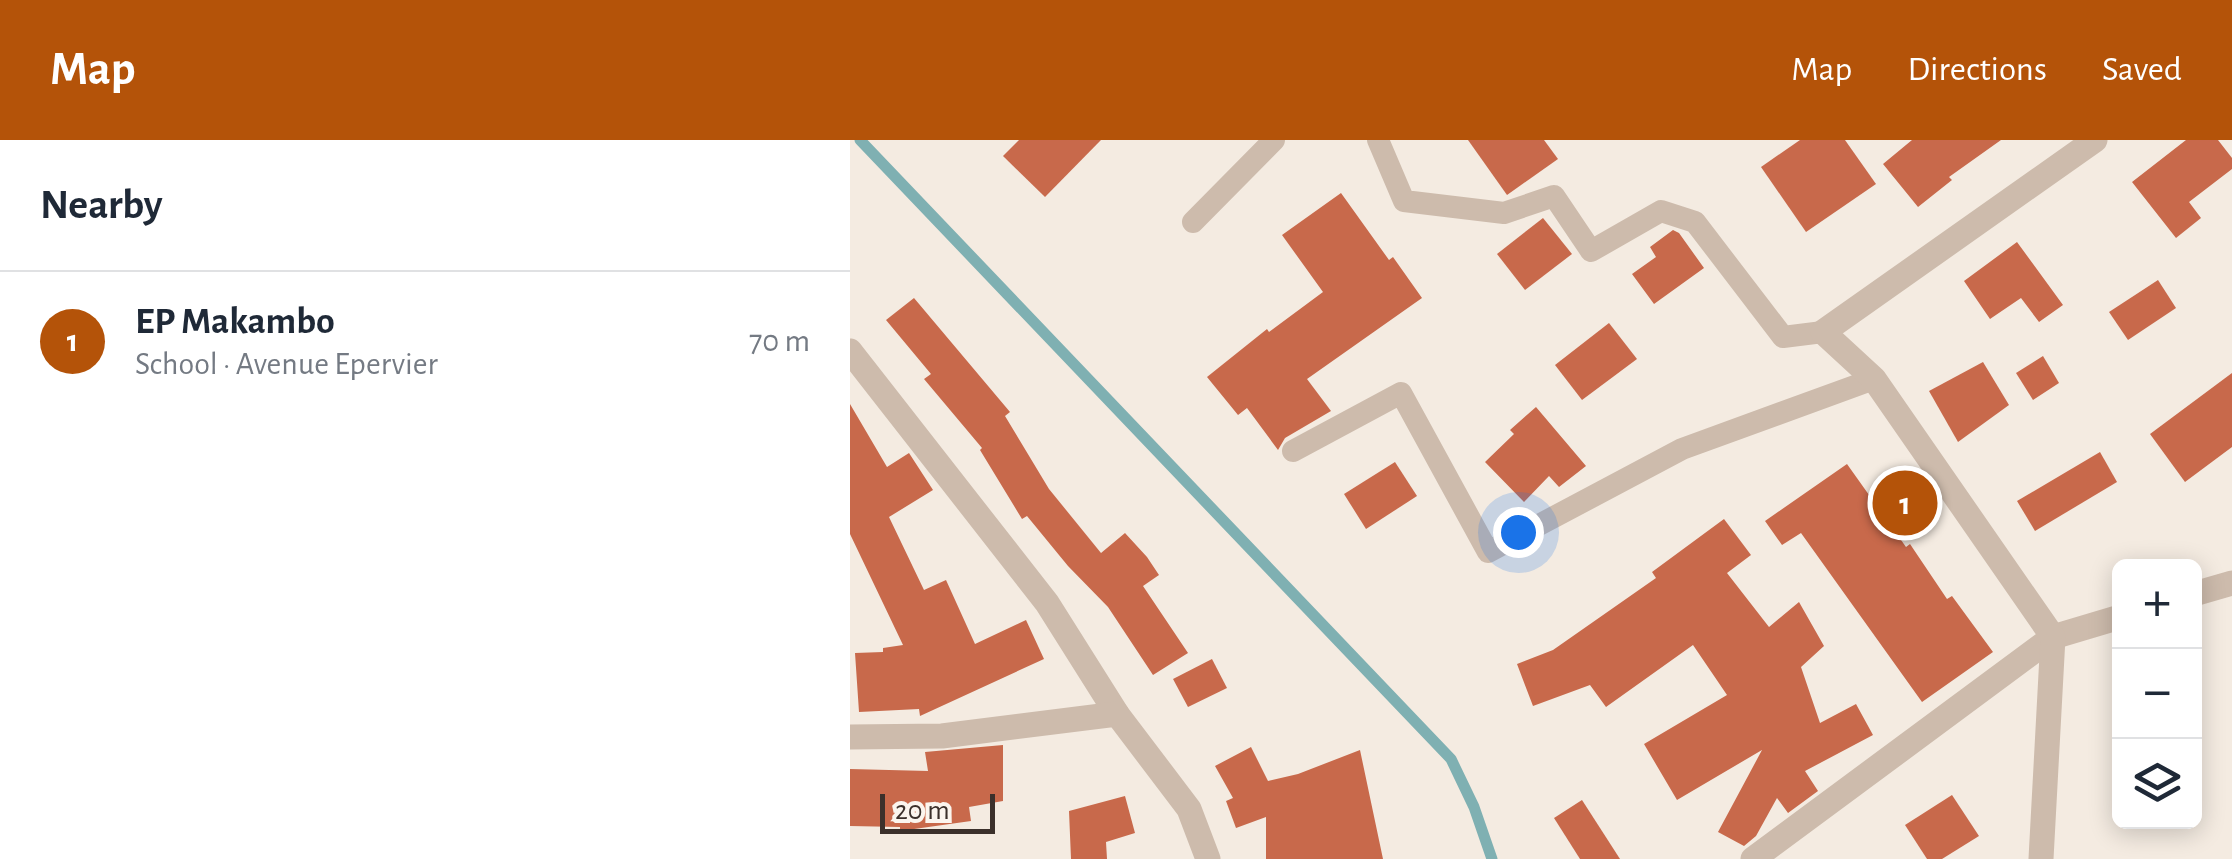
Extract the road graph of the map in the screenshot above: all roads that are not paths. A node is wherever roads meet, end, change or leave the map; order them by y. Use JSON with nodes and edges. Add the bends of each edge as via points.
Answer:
{"nodes":[{"id":1,"x":1274,"y":140,"type":"edge"},
{"id":2,"x":1378,"y":140,"type":"edge"},
{"id":3,"x":2095,"y":140,"type":"edge"},
{"id":4,"x":1193,"y":222,"type":"dead end"},
{"id":5,"x":1822,"y":332,"type":"junction"},
{"id":6,"x":850,"y":350,"type":"edge"},
{"id":7,"x":1874,"y":379,"type":"junction"},
{"id":8,"x":1292,"y":451,"type":"dead end"},
{"id":9,"x":2232,"y":583,"type":"edge"},
{"id":10,"x":2202,"y":592,"type":"edge"},
{"id":11,"x":2112,"y":619,"type":"edge"},
{"id":12,"x":2053,"y":637,"type":"junction"},
{"id":13,"x":1116,"y":714,"type":"junction"},
{"id":14,"x":850,"y":736,"type":"edge"},
{"id":15,"x":1208,"y":859,"type":"edge"},
{"id":16,"x":1753,"y":859,"type":"edge"},
{"id":17,"x":2041,"y":859,"type":"edge"}],
"edges":[{"from":1,"to":4,"type":"lane"},
{"from":2,"to":5,"type":"lane","via":[[1404,201],[1504,214],[1554,196],[1591,251],[1660,211],[1695,222],[1783,338]]},
{"from":3,"to":5,"type":"street"},
{"from":5,"to":7,"type":"street"},
{"from":6,"to":13,"type":"street","via":[[1048,602]]},
{"from":7,"to":8,"type":"lane","via":[[1682,449],[1488,552],[1401,393]]},
{"from":7,"to":12,"type":"street"},
{"from":9,"to":10,"type":"street"},
{"from":11,"to":12,"type":"street"},
{"from":12,"to":16,"type":"street"},
{"from":12,"to":17,"type":"street"},
{"from":13,"to":14,"type":"street","via":[[942,736]]},
{"from":13,"to":15,"type":"street","via":[[1190,808]]}]}
